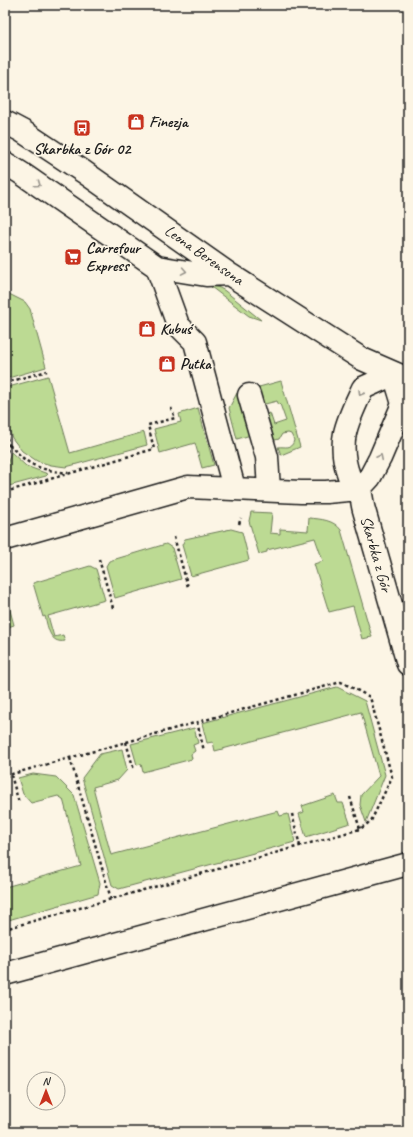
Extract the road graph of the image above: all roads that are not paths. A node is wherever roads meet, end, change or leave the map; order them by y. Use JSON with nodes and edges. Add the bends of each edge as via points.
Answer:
{"nodes":[{"id":1,"x":5,"y":122,"type":"edge"},
{"id":2,"x":5,"y":163,"type":"edge"},
{"id":3,"x":157,"y":266,"type":"junction"},
{"id":4,"x":229,"y":274,"type":"junction"},
{"id":5,"x":401,"y":377,"type":"edge"},
{"id":6,"x":249,"y":395,"type":"dead end"},
{"id":7,"x":234,"y":488,"type":"junction"},
{"id":8,"x":359,"y":489,"type":"junction"},
{"id":9,"x":269,"y":490,"type":"junction"},
{"id":10,"x":5,"y":539,"type":"edge"},
{"id":11,"x":408,"y":664,"type":"edge"},
{"id":12,"x":408,"y":864,"type":"edge"},
{"id":13,"x":5,"y":974,"type":"edge"}],
"edges":[{"from":1,"to":4,"type":"street","name":"Leona Berensona","via":[[84,172]]},
{"from":2,"to":3,"type":"street","one_way":true},
{"from":3,"to":4,"type":"street","one_way":true,"via":[[206,275]]},
{"from":3,"to":7,"type":"street","via":[[178,325],[195,342]]},
{"from":4,"to":5,"type":"street","name":"Leona Berensona","via":[[362,359]]},
{"from":8,"to":5,"type":"street","one_way":true,"via":[[370,477],[380,458],[403,404]]},
{"from":5,"to":8,"type":"street","name":"Skarbka z Gór","one_way":true,"via":[[363,388],[347,422],[345,464],[350,479]]},
{"from":6,"to":9,"type":"street","via":[[267,457]]},
{"from":7,"to":9,"type":"street"},
{"from":7,"to":10,"type":"street","via":[[188,487]]},
{"from":8,"to":9,"type":"street","via":[[326,492]]},
{"from":8,"to":11,"type":"street","name":"Skarbka z Gór"},
{"from":12,"to":13,"type":"street"}]}
